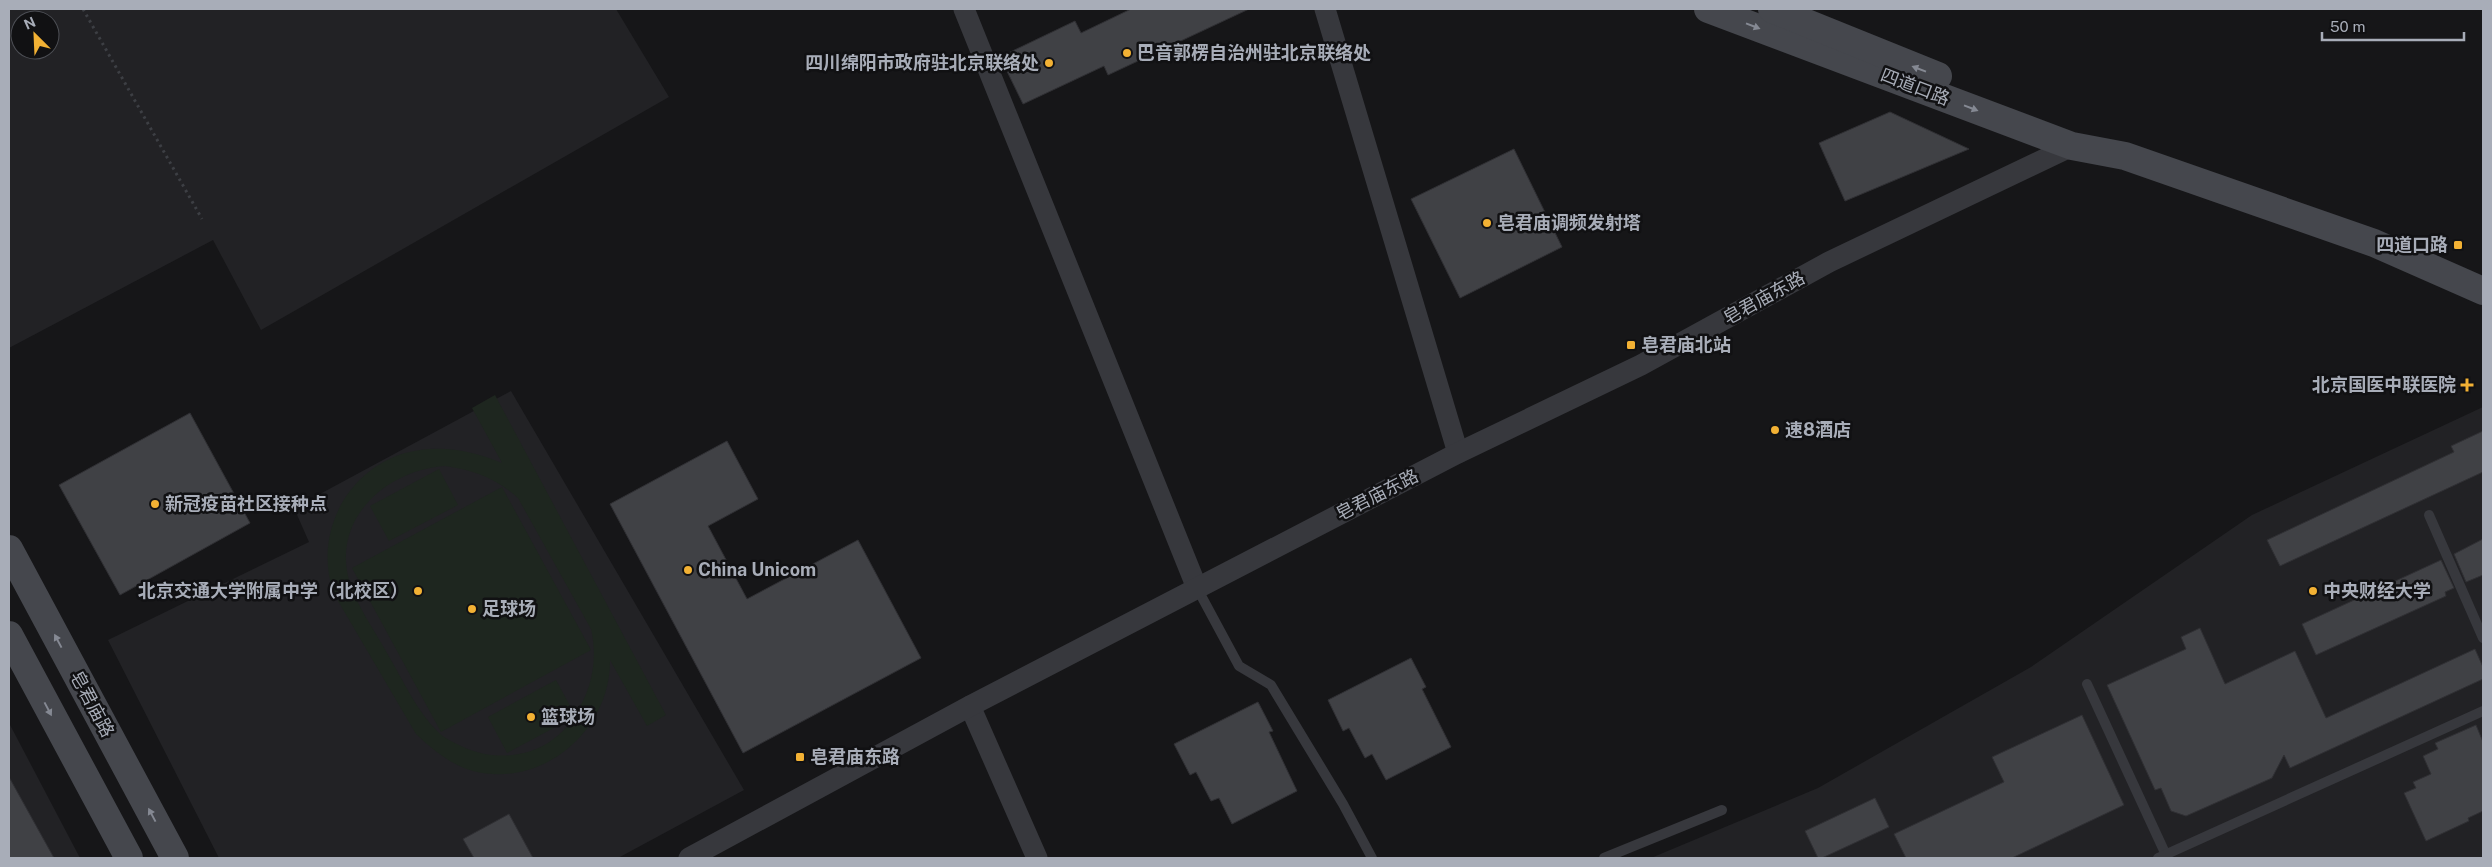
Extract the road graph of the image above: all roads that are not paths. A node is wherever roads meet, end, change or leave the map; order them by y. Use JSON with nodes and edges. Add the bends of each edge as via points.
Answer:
{"nodes":[{"id":1,"x":964,"y":9,"type":"edge"},
{"id":2,"x":1325,"y":9,"type":"edge"},
{"id":3,"x":1708,"y":9,"type":"edge"},
{"id":4,"x":1775,"y":9,"type":"edge"},
{"id":5,"x":1797,"y":43,"type":"junction"},
{"id":6,"x":2072,"y":146,"type":"junction"},
{"id":7,"x":2125,"y":156,"type":"junction"},
{"id":8,"x":2483,"y":291,"type":"edge"},
{"id":9,"x":1458,"y":453,"type":"junction"},
{"id":10,"x":2429,"y":516,"type":"dead end"},
{"id":11,"x":9,"y":549,"type":"edge"},
{"id":12,"x":1197,"y":588,"type":"junction"},
{"id":13,"x":9,"y":635,"type":"edge"},
{"id":14,"x":2483,"y":638,"type":"edge"},
{"id":15,"x":2087,"y":684,"type":"dead end"},
{"id":16,"x":970,"y":706,"type":"junction"},
{"id":17,"x":2483,"y":711,"type":"edge"},
{"id":18,"x":1722,"y":810,"type":"dead end"},
{"id":19,"x":2162,"y":856,"type":"edge"},
{"id":20,"x":129,"y":858,"type":"edge"},
{"id":21,"x":175,"y":858,"type":"edge"},
{"id":22,"x":689,"y":858,"type":"edge"},
{"id":23,"x":1037,"y":858,"type":"edge"},
{"id":24,"x":1372,"y":858,"type":"edge"},
{"id":25,"x":1604,"y":858,"type":"edge"}],
"edges":[{"from":1,"to":12,"type":"street"},
{"from":2,"to":9,"type":"street"},
{"from":3,"to":5,"type":"street","name":"四道口路","one_way":true},
{"from":4,"to":5,"type":"street"},
{"from":7,"to":4,"type":"street","name":"四道口路","one_way":true,"via":[[2079,130]]},
{"from":5,"to":6,"type":"street","name":"四道口路","one_way":true},
{"from":6,"to":7,"type":"street","name":"四道口路"},
{"from":6,"to":9,"type":"street","name":"皂君庙东路","via":[[1829,262],[1641,365]]},
{"from":7,"to":8,"type":"street","name":"四道口路","via":[[2374,243]]},
{"from":9,"to":12,"type":"street","name":"皂君庙东路"},
{"from":10,"to":14,"type":"lane"},
{"from":21,"to":11,"type":"street","name":"皂君庙路","one_way":true},
{"from":12,"to":16,"type":"street","name":"皂君庙东路"},
{"from":12,"to":24,"type":"lane","via":[[1239,666],[1270,685]]},
{"from":13,"to":20,"type":"street","one_way":true},
{"from":15,"to":19,"type":"lane"},
{"from":16,"to":22,"type":"street","name":"皂君庙东路"},
{"from":16,"to":23,"type":"street"},
{"from":17,"to":19,"type":"lane"},
{"from":18,"to":25,"type":"lane"}]}
